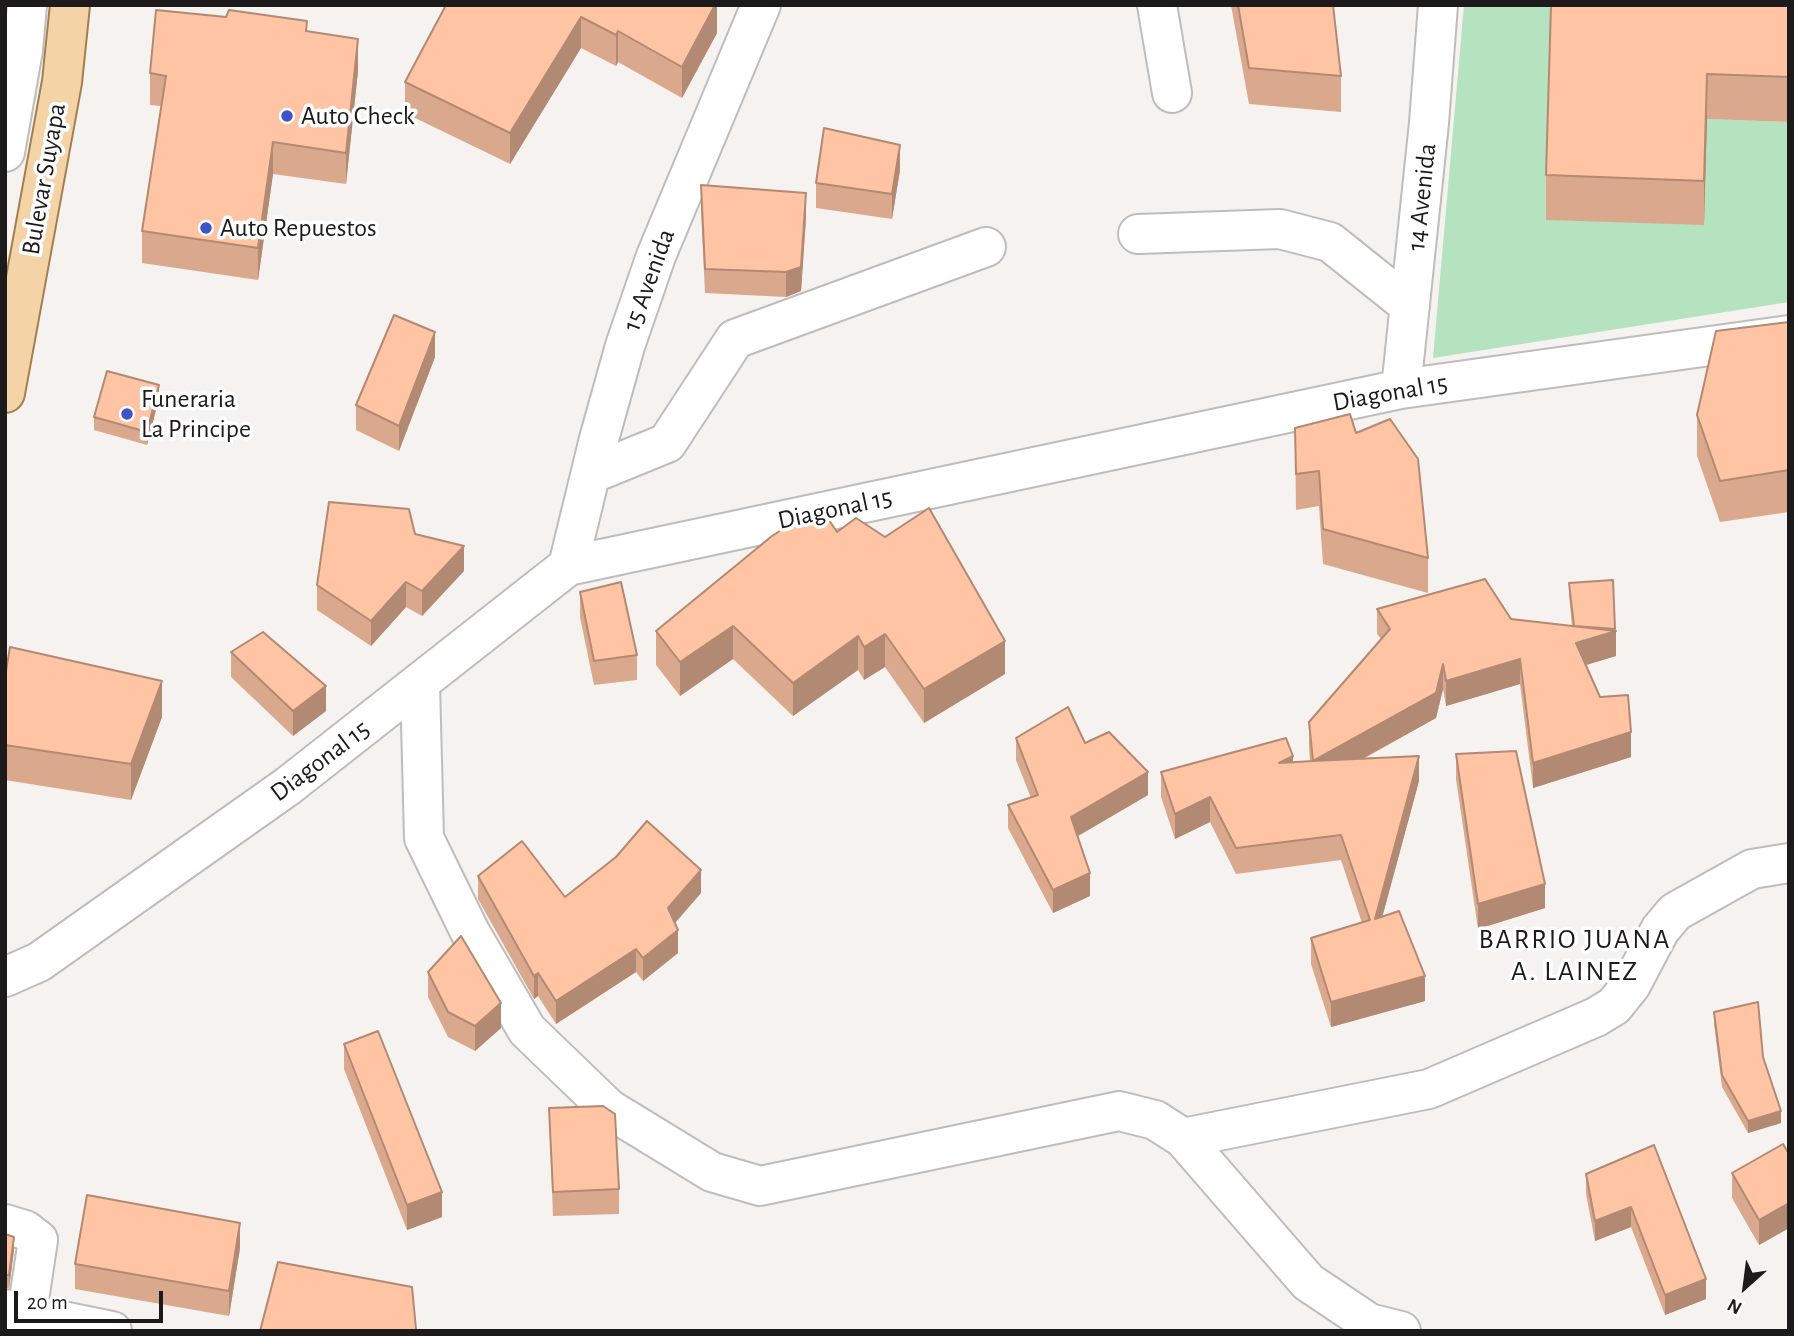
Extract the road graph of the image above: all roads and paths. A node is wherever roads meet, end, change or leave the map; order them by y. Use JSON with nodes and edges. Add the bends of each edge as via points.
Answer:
{"nodes":[{"id":1,"x":27,"y":5,"type":"edge"},
{"id":2,"x":70,"y":5,"type":"edge"},
{"id":3,"x":761,"y":5,"type":"edge"},
{"id":4,"x":1157,"y":5,"type":"edge"},
{"id":5,"x":1438,"y":5,"type":"edge"},
{"id":6,"x":1172,"y":93,"type":"dead end"},
{"id":7,"x":5,"y":152,"type":"edge"},
{"id":8,"x":1138,"y":234,"type":"dead end"},
{"id":9,"x":986,"y":247,"type":"dead end"},
{"id":10,"x":1410,"y":306,"type":"junction"},
{"id":11,"x":1789,"y":335,"type":"edge"},
{"id":12,"x":1401,"y":389,"type":"junction"},
{"id":13,"x":5,"y":393,"type":"edge"},
{"id":14,"x":591,"y":474,"type":"junction"},
{"id":15,"x":568,"y":566,"type":"junction"},
{"id":16,"x":420,"y":684,"type":"junction"},
{"id":17,"x":1789,"y":863,"type":"edge"},
{"id":18,"x":5,"y":977,"type":"edge"},
{"id":19,"x":1183,"y":1138,"type":"junction"},
{"id":20,"x":5,"y":1224,"type":"edge"},
{"id":21,"x":16,"y":1311,"type":"edge"},
{"id":22,"x":66,"y":1326,"type":"edge"},
{"id":23,"x":112,"y":1331,"type":"edge"},
{"id":24,"x":1401,"y":1331,"type":"edge"}],
"edges":[{"from":1,"to":7,"type":"street"},
{"from":2,"to":13,"type":"main road","name":"Bulevar Suyapa","via":[[62,82]]},
{"from":3,"to":14,"type":"street","name":"15 Avenida","via":[[656,257],[625,346]]},
{"from":4,"to":6,"type":"street"},
{"from":5,"to":10,"type":"street","name":"14 Avenida"},
{"from":8,"to":10,"type":"street","via":[[1280,229],[1330,242]]},
{"from":9,"to":14,"type":"street","via":[[735,339],[667,443]]},
{"from":10,"to":12,"type":"street","name":"14 Avenida"},
{"from":11,"to":12,"type":"street","name":"Diagonal 15"},
{"from":12,"to":15,"type":"street","name":"Diagonal 15"},
{"from":14,"to":15,"type":"street","name":"15 Avenida"},
{"from":15,"to":16,"type":"street","name":"Diagonal 15"},
{"from":16,"to":18,"type":"street","name":"Diagonal 15","via":[[186,859],[39,962]]},
{"from":16,"to":19,"type":"street","via":[[424,838],[470,932],[527,1030],[609,1110],[712,1172],[760,1186],[1119,1111],[1155,1120]]},
{"from":17,"to":19,"type":"street","via":[[1752,869],[1675,912],[1660,930],[1631,985],[1614,1006],[1596,1017],[1429,1090]]},
{"from":19,"to":24,"type":"street","via":[[1308,1282],[1369,1323]]},
{"from":20,"to":21,"type":"street","via":[[38,1240]]},
{"from":21,"to":22,"type":"street"},
{"from":22,"to":23,"type":"street"}]}
